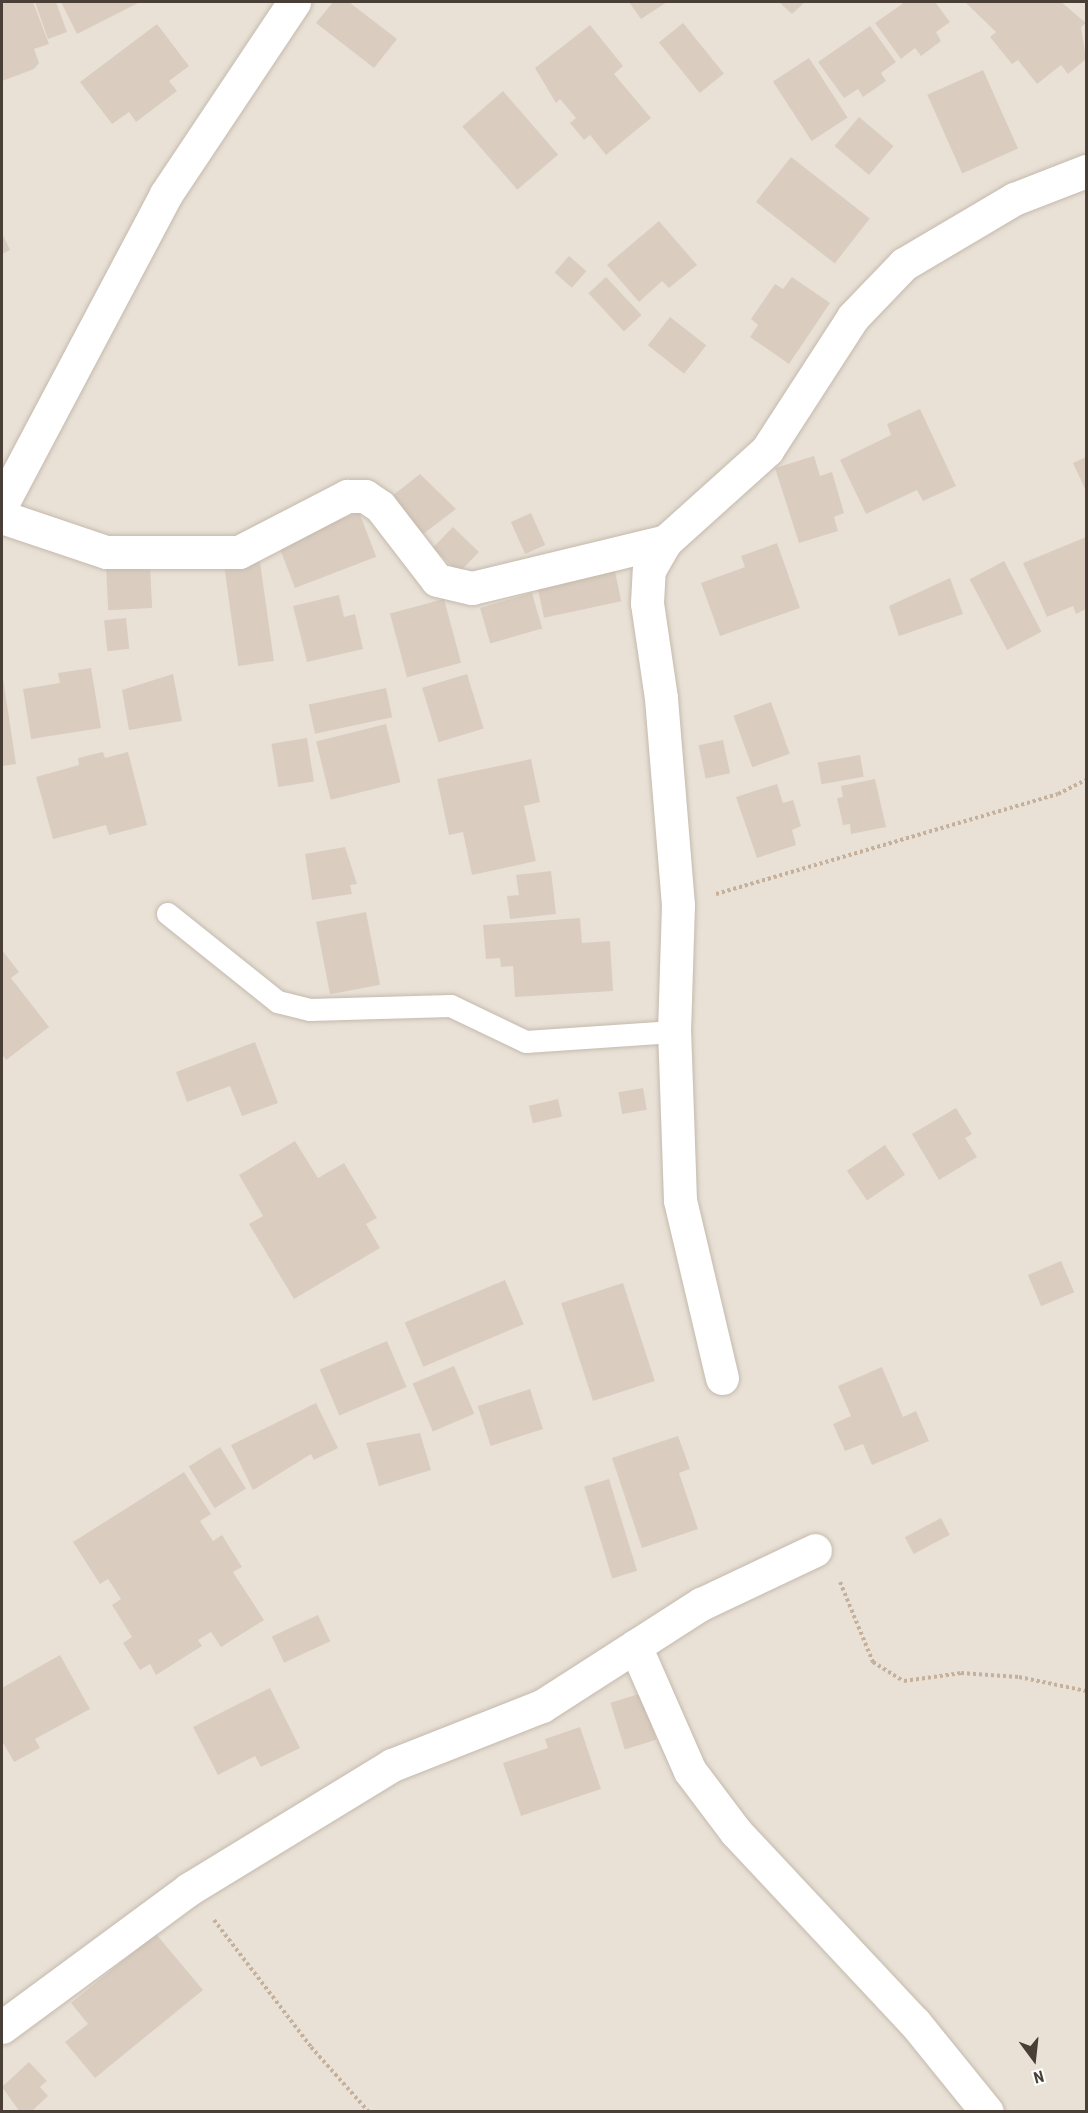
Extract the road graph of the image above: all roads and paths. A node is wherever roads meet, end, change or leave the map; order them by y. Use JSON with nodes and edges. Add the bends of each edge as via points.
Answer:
{"nodes":[{"id":1,"x":294,"y":2,"type":"edge"},
{"id":2,"x":1086,"y":171,"type":"edge"},
{"id":3,"x":4,"y":495,"type":"edge"},
{"id":4,"x":666,"y":541,"type":"junction"},
{"id":5,"x":1086,"y":780,"type":"edge"},
{"id":6,"x":678,"y":905,"type":"junction"},
{"id":7,"x":168,"y":914,"type":"dead end"},
{"id":8,"x":674,"y":1032,"type":"junction"},
{"id":9,"x":722,"y":1378,"type":"dead end"},
{"id":10,"x":815,"y":1550,"type":"joint"},
{"id":11,"x":635,"y":1646,"type":"junction"},
{"id":12,"x":1086,"y":1691,"type":"edge"},
{"id":13,"x":189,"y":1889,"type":"junction"},
{"id":14,"x":2,"y":2027,"type":"edge"},
{"id":15,"x":369,"y":2112,"type":"edge"},
{"id":16,"x":987,"y":2112,"type":"edge"}],
"edges":[{"from":1,"to":3,"type":"street","via":[[166,194]]},
{"from":2,"to":4,"type":"street","via":[[1014,199],[904,264],[854,317],[767,450]]},
{"from":3,"to":4,"type":"street","via":[[106,552],[239,552],[347,496],[365,496],[380,506],[437,580],[472,588]]},
{"from":4,"to":6,"type":"street","via":[[649,570],[647,603],[661,698]]},
{"from":5,"to":6,"type":"path","via":[[1058,794]]},
{"from":6,"to":8,"type":"street"},
{"from":7,"to":8,"type":"lane","via":[[278,1002],[310,1010],[451,1006],[526,1042]]},
{"from":8,"to":9,"type":"street","via":[[680,1200]]},
{"from":10,"to":11,"type":"street","via":[[701,1604]]},
{"from":10,"to":12,"type":"path","via":[[837,1575],[873,1662],[904,1681],[961,1673],[1018,1677]]},
{"from":11,"to":13,"type":"street","via":[[542,1706],[392,1765]]},
{"from":11,"to":16,"type":"street","via":[[690,1771],[736,1832],[915,2023]]},
{"from":13,"to":14,"type":"street"},
{"from":13,"to":15,"type":"path"}]}
